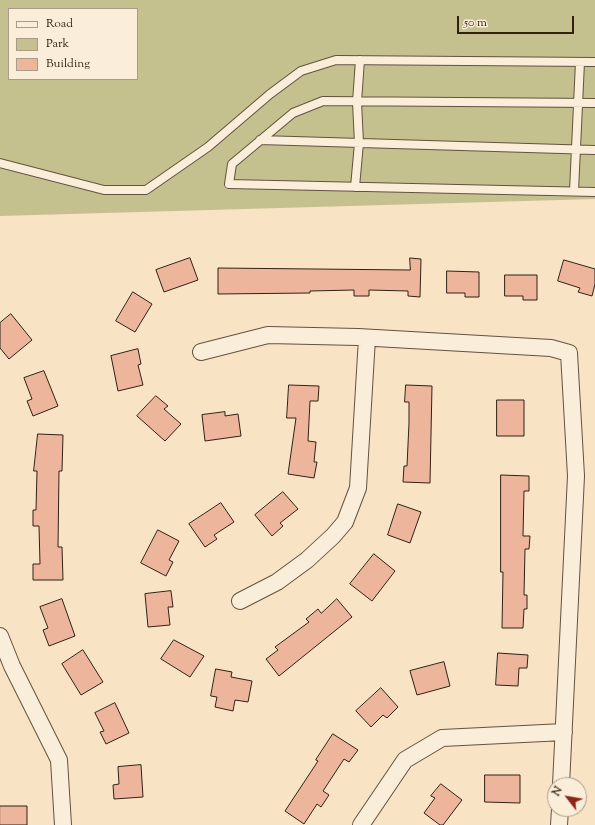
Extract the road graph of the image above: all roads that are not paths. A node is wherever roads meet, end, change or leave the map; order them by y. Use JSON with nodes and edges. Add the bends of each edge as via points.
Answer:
{"nodes":[{"id":1,"x":360,"y":60,"type":"junction"},
{"id":2,"x":580,"y":62,"type":"junction"},
{"id":3,"x":595,"y":62,"type":"edge"},
{"id":4,"x":357,"y":102,"type":"junction"},
{"id":5,"x":577,"y":103,"type":"junction"},
{"id":6,"x":595,"y":104,"type":"edge"},
{"id":7,"x":260,"y":140,"type":"junction"},
{"id":8,"x":359,"y":143,"type":"junction"},
{"id":9,"x":577,"y":149,"type":"junction"},
{"id":10,"x":595,"y":150,"type":"edge"},
{"id":11,"x":0,"y":163,"type":"edge"},
{"id":12,"x":355,"y":186,"type":"junction"},
{"id":13,"x":574,"y":191,"type":"junction"},
{"id":14,"x":595,"y":192,"type":"edge"},
{"id":15,"x":368,"y":338,"type":"junction"},
{"id":16,"x":201,"y":352,"type":"dead end"},
{"id":17,"x":240,"y":601,"type":"dead end"},
{"id":18,"x":0,"y":636,"type":"edge"},
{"id":19,"x":6,"y":670,"type":"edge"},
{"id":20,"x":564,"y":732,"type":"junction"},
{"id":21,"x":561,"y":777,"type":"edge"},
{"id":22,"x":63,"y":825,"type":"edge"},
{"id":23,"x":361,"y":825,"type":"edge"}],
"edges":[{"from":1,"to":2,"type":"lane"},
{"from":1,"to":4,"type":"lane"},
{"from":1,"to":11,"type":"lane","via":[[336,60],[301,72],[270,94],[208,147],[146,190],[104,190]]},
{"from":2,"to":3,"type":"lane"},
{"from":2,"to":5,"type":"lane"},
{"from":4,"to":5,"type":"lane"},
{"from":4,"to":7,"type":"lane","via":[[323,101],[293,113]]},
{"from":4,"to":8,"type":"lane"},
{"from":5,"to":6,"type":"lane"},
{"from":5,"to":9,"type":"lane"},
{"from":7,"to":8,"type":"lane"},
{"from":7,"to":12,"type":"lane","via":[[232,164],[229,184]]},
{"from":8,"to":9,"type":"lane"},
{"from":8,"to":12,"type":"lane"},
{"from":9,"to":10,"type":"lane"},
{"from":9,"to":13,"type":"lane"},
{"from":12,"to":13,"type":"lane"},
{"from":13,"to":14,"type":"lane"},
{"from":15,"to":16,"type":"street","via":[[268,335]]},
{"from":15,"to":17,"type":"street","via":[[358,488],[345,522],[307,560],[277,582]]},
{"from":15,"to":20,"type":"street","via":[[551,348],[569,353],[576,476]]},
{"from":18,"to":19,"type":"street"},
{"from":19,"to":22,"type":"street","via":[[59,760]]},
{"from":20,"to":21,"type":"street"},
{"from":20,"to":23,"type":"street","via":[[442,738],[404,760]]}]}
